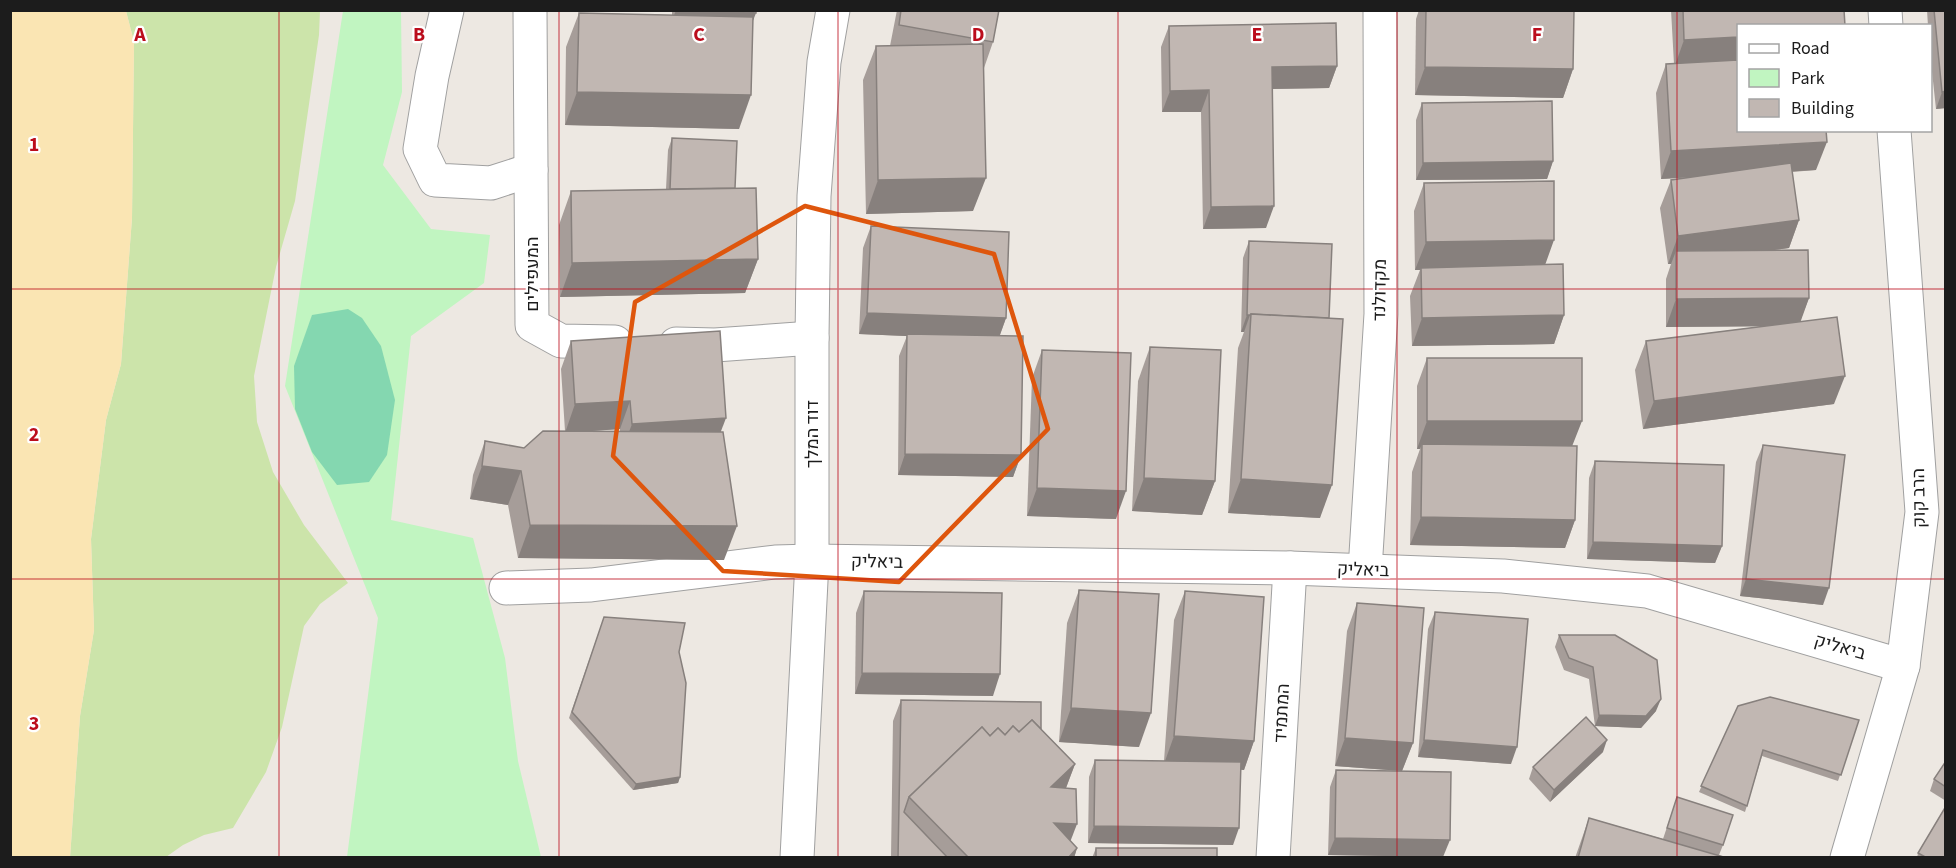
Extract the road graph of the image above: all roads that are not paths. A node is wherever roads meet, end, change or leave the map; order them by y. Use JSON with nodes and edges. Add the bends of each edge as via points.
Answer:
{"nodes":[{"id":1,"x":447,"y":10,"type":"edge"},
{"id":2,"x":530,"y":10,"type":"edge"},
{"id":3,"x":833,"y":10,"type":"edge"},
{"id":4,"x":1380,"y":10,"type":"edge"},
{"id":5,"x":1894,"y":132,"type":"edge"},
{"id":6,"x":531,"y":170,"type":"junction"},
{"id":7,"x":812,"y":338,"type":"junction"},
{"id":8,"x":812,"y":561,"type":"junction"},
{"id":9,"x":1290,"y":568,"type":"junction"},
{"id":10,"x":1365,"y":570,"type":"junction"},
{"id":11,"x":506,"y":588,"type":"dead end"},
{"id":12,"x":1903,"y":666,"type":"junction"},
{"id":13,"x":797,"y":858,"type":"edge"},
{"id":14,"x":1273,"y":858,"type":"edge"},
{"id":15,"x":1847,"y":858,"type":"edge"}],
"edges":[{"from":1,"to":6,"type":"street","via":[[420,149],[435,180],[491,183]]},
{"from":2,"to":6,"type":"street","name":"המעפילים"},
{"from":3,"to":7,"type":"street","name":"דוד המלך","via":[[824,62],[814,196]]},
{"from":4,"to":10,"type":"street","name":"מקדולנד","via":[[1381,314]]},
{"from":5,"to":12,"type":"street","name":"הרב קוק","via":[[1922,512]]},
{"from":6,"to":7,"type":"street","name":"המעפילים","via":[[532,325],[561,341],[715,345]]},
{"from":7,"to":8,"type":"street","name":"דוד המלך"},
{"from":8,"to":9,"type":"street","name":"ביאליק"},
{"from":8,"to":11,"type":"street","name":"ביאליק","via":[[775,562],[591,585]]},
{"from":8,"to":13,"type":"street","name":"דוד המלך"},
{"from":9,"to":10,"type":"street","name":"ביאליק"},
{"from":9,"to":14,"type":"street","name":"המתמיד"},
{"from":10,"to":12,"type":"street","name":"ביאליק","via":[[1503,576],[1647,591]]},
{"from":12,"to":15,"type":"street","name":"הרב קוק"}]}
